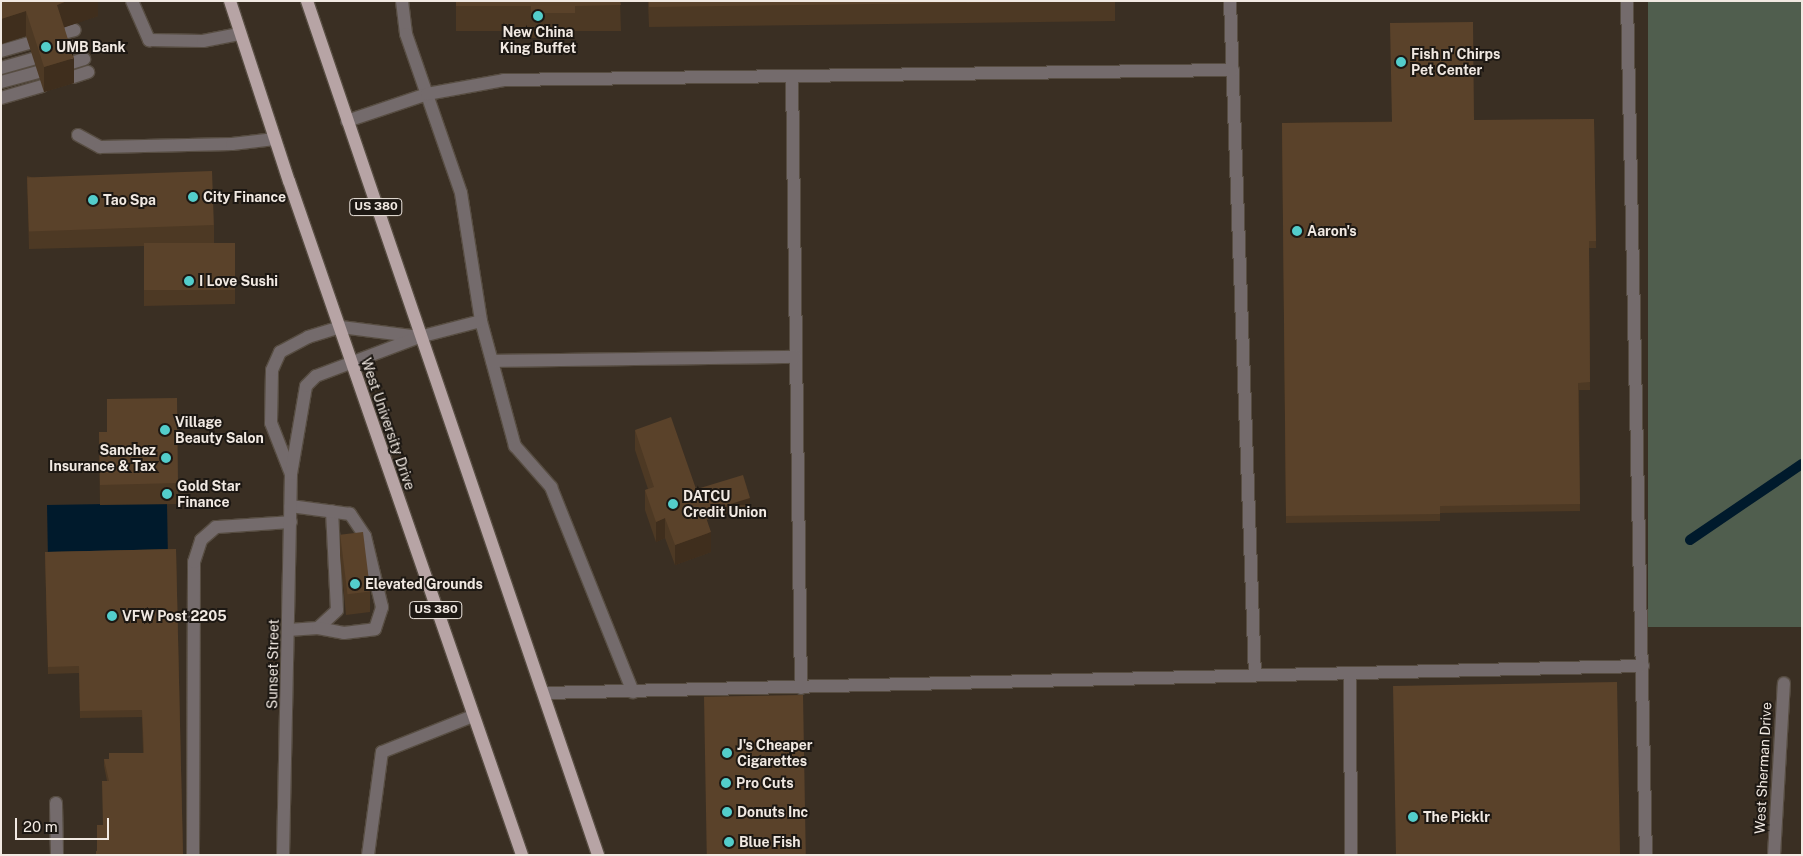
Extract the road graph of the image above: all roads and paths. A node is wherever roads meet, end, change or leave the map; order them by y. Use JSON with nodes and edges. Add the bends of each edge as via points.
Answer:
{"nodes":[{"id":1,"x":132,"y":1,"type":"edge"},
{"id":2,"x":230,"y":1,"type":"edge"},
{"id":3,"x":307,"y":1,"type":"edge"},
{"id":4,"x":402,"y":1,"type":"edge"},
{"id":5,"x":1230,"y":1,"type":"edge"},
{"id":6,"x":1627,"y":1,"type":"edge"},
{"id":7,"x":75,"y":30,"type":"dead end"},
{"id":8,"x":59,"y":34,"type":"edge"},
{"id":9,"x":240,"y":34,"type":"junction"},
{"id":10,"x":29,"y":43,"type":"edge"},
{"id":11,"x":80,"y":46,"type":"dead end"},
{"id":12,"x":64,"y":50,"type":"edge"},
{"id":13,"x":1,"y":51,"type":"edge"},
{"id":14,"x":33,"y":59,"type":"edge"},
{"id":15,"x":84,"y":60,"type":"dead end"},
{"id":16,"x":68,"y":64,"type":"edge"},
{"id":17,"x":1,"y":68,"type":"edge"},
{"id":18,"x":1233,"y":70,"type":"junction"},
{"id":19,"x":38,"y":72,"type":"edge"},
{"id":20,"x":88,"y":72,"type":"dead end"},
{"id":21,"x":792,"y":76,"type":"junction"},
{"id":22,"x":73,"y":77,"type":"edge"},
{"id":23,"x":1,"y":82,"type":"edge"},
{"id":24,"x":42,"y":86,"type":"edge"},
{"id":25,"x":427,"y":94,"type":"junction"},
{"id":26,"x":1,"y":98,"type":"edge"},
{"id":27,"x":347,"y":121,"type":"junction"},
{"id":28,"x":78,"y":135,"type":"dead end"},
{"id":29,"x":275,"y":139,"type":"junction"},
{"id":30,"x":481,"y":321,"type":"junction"},
{"id":31,"x":342,"y":327,"type":"junction"},
{"id":32,"x":419,"y":338,"type":"junction"},
{"id":33,"x":796,"y":357,"type":"junction"},
{"id":34,"x":492,"y":361,"type":"junction"},
{"id":35,"x":352,"y":365,"type":"junction"},
{"id":36,"x":291,"y":474,"type":"junction"},
{"id":37,"x":291,"y":506,"type":"junction"},
{"id":38,"x":332,"y":511,"type":"junction"},
{"id":39,"x":291,"y":522,"type":"junction"},
{"id":40,"x":318,"y":628,"type":"junction"},
{"id":41,"x":288,"y":630,"type":"junction"},
{"id":42,"x":1643,"y":666,"type":"junction"},
{"id":43,"x":1350,"y":673,"type":"junction"},
{"id":44,"x":1255,"y":676,"type":"junction"},
{"id":45,"x":1784,"y":683,"type":"dead end"},
{"id":46,"x":801,"y":688,"type":"junction"},
{"id":47,"x":633,"y":692,"type":"junction"},
{"id":48,"x":545,"y":694,"type":"junction"},
{"id":49,"x":473,"y":716,"type":"junction"},
{"id":50,"x":56,"y":803,"type":"dead end"},
{"id":51,"x":57,"y":855,"type":"edge"},
{"id":52,"x":193,"y":855,"type":"edge"},
{"id":53,"x":283,"y":855,"type":"edge"},
{"id":54,"x":368,"y":855,"type":"edge"},
{"id":55,"x":522,"y":855,"type":"edge"},
{"id":56,"x":598,"y":855,"type":"edge"},
{"id":57,"x":1351,"y":855,"type":"edge"},
{"id":58,"x":1646,"y":855,"type":"edge"},
{"id":59,"x":1774,"y":855,"type":"edge"}],
"edges":[{"from":1,"to":9,"type":"street","via":[[149,40],[202,41]]},
{"from":2,"to":9,"type":"main road","name":"West University Drive","number":"US 380"},
{"from":3,"to":27,"type":"main road","number":"US 380"},
{"from":4,"to":25,"type":"street","via":[[406,34]]},
{"from":5,"to":18,"type":"street"},
{"from":6,"to":42,"type":"street"},
{"from":7,"to":8,"type":"street"},
{"from":9,"to":29,"type":"main road","name":"West University Drive","number":"US 380"},
{"from":10,"to":13,"type":"street"},
{"from":11,"to":12,"type":"street"},
{"from":14,"to":17,"type":"street"},
{"from":15,"to":16,"type":"street"},
{"from":18,"to":21,"type":"street"},
{"from":18,"to":44,"type":"street"},
{"from":19,"to":23,"type":"street"},
{"from":20,"to":22,"type":"street"},
{"from":21,"to":25,"type":"street","via":[[504,80]]},
{"from":21,"to":33,"type":"street"},
{"from":24,"to":26,"type":"street"},
{"from":25,"to":27,"type":"street"},
{"from":25,"to":30,"type":"street","via":[[461,193]]},
{"from":27,"to":32,"type":"main road","number":"US 380"},
{"from":28,"to":29,"type":"street","via":[[100,147],[232,144]]},
{"from":29,"to":31,"type":"main road","name":"West University Drive","number":"US 380"},
{"from":30,"to":32,"type":"street"},
{"from":30,"to":34,"type":"street"},
{"from":31,"to":32,"type":"street","name":"Sunset Street"},
{"from":31,"to":35,"type":"main road","name":"West University Drive","number":"US 380"},
{"from":31,"to":36,"type":"street","name":"Sunset Street","via":[[308,336],[280,352],[272,370],[271,424]]},
{"from":32,"to":35,"type":"street","name":"Sunset Street"},
{"from":32,"to":48,"type":"main road","number":"US 380"},
{"from":33,"to":34,"type":"street"},
{"from":33,"to":46,"type":"street"},
{"from":34,"to":47,"type":"street","via":[[515,446],[551,487]]},
{"from":35,"to":36,"type":"street","name":"Sunset Street","via":[[316,376],[306,386]]},
{"from":35,"to":49,"type":"main road","name":"West University Drive","number":"US 380"},
{"from":36,"to":37,"type":"street","name":"Sunset Street"},
{"from":37,"to":38,"type":"street"},
{"from":37,"to":39,"type":"street","name":"Sunset Street"},
{"from":38,"to":40,"type":"street","via":[[337,610]]},
{"from":38,"to":40,"type":"street","via":[[350,514],[365,536],[382,607],[375,629],[344,633]]},
{"from":39,"to":41,"type":"street","name":"Sunset Street"},
{"from":39,"to":52,"type":"street","via":[[216,527],[201,540],[194,562]]},
{"from":40,"to":41,"type":"street"},
{"from":41,"to":53,"type":"street","name":"Sunset Street"},
{"from":42,"to":43,"type":"street"},
{"from":42,"to":58,"type":"street"},
{"from":43,"to":44,"type":"street"},
{"from":43,"to":57,"type":"street"},
{"from":44,"to":46,"type":"street"},
{"from":45,"to":59,"type":"street","name":"West Sherman Drive"},
{"from":46,"to":47,"type":"street"},
{"from":47,"to":48,"type":"street"},
{"from":48,"to":56,"type":"main road","number":"US 380"},
{"from":49,"to":54,"type":"street","via":[[382,752]]},
{"from":49,"to":55,"type":"main road","name":"West University Drive","number":"US 380"},
{"from":50,"to":51,"type":"street"}]}
